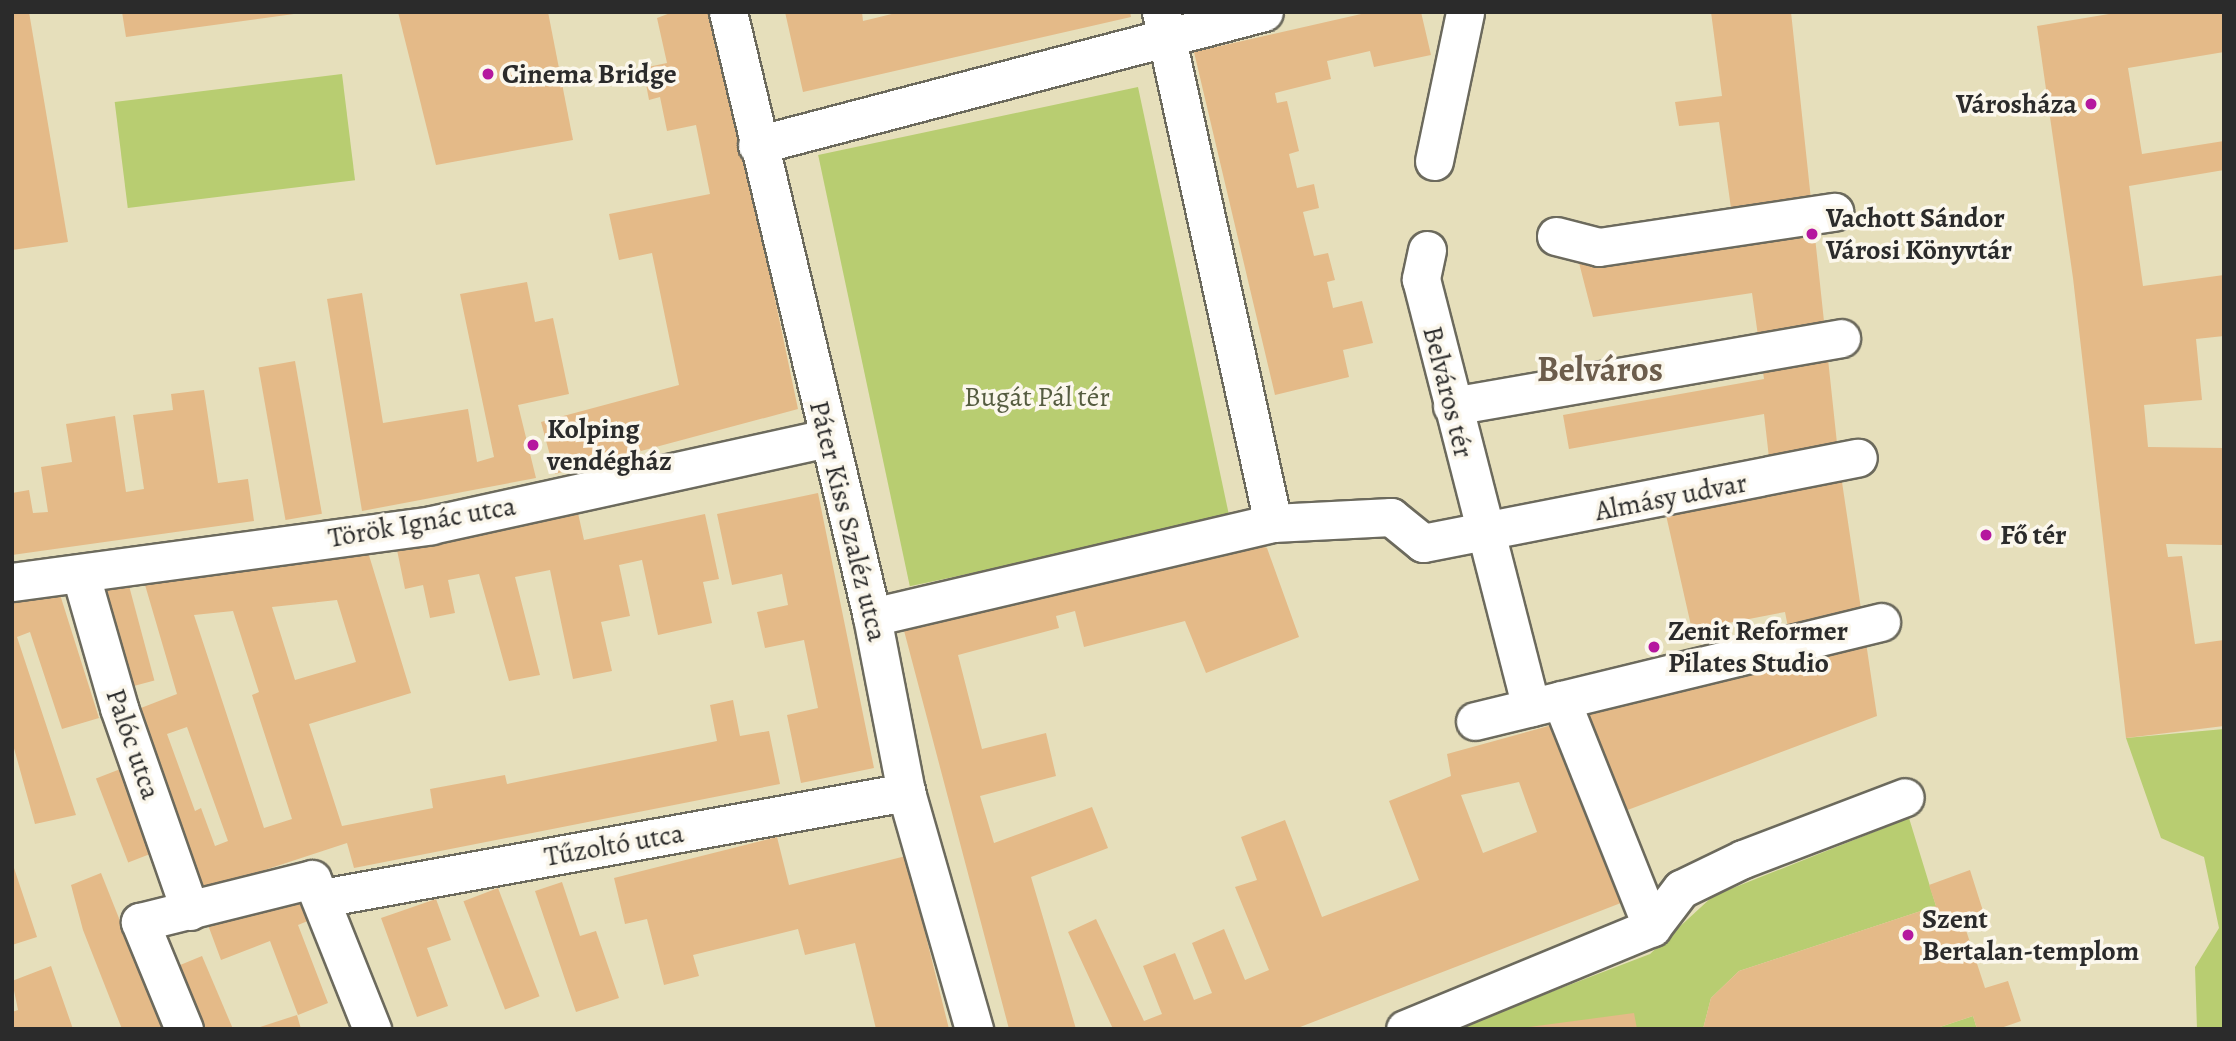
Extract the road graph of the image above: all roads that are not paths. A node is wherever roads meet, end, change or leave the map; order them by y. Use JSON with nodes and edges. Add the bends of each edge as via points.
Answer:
{"nodes":[{"id":1,"x":728,"y":12,"type":"edge"},
{"id":2,"x":1264,"y":12,"type":"edge"},
{"id":3,"x":1465,"y":12,"type":"edge"},
{"id":4,"x":1163,"y":24,"type":"edge"},
{"id":5,"x":757,"y":145,"type":"junction"},
{"id":6,"x":1434,"y":160,"type":"dead end"},
{"id":7,"x":1834,"y":212,"type":"dead end"},
{"id":8,"x":1556,"y":236,"type":"dead end"},
{"id":9,"x":1427,"y":250,"type":"dead end"},
{"id":10,"x":1841,"y":338,"type":"dead end"},
{"id":11,"x":1452,"y":406,"type":"junction"},
{"id":12,"x":827,"y":438,"type":"junction"},
{"id":13,"x":1858,"y":458,"type":"dead end"},
{"id":14,"x":1273,"y":523,"type":"junction"},
{"id":15,"x":1483,"y":533,"type":"junction"},
{"id":16,"x":81,"y":576,"type":"junction"},
{"id":17,"x":12,"y":582,"type":"edge"},
{"id":18,"x":872,"y":617,"type":"junction"},
{"id":19,"x":1881,"y":622,"type":"dead end"},
{"id":20,"x":1546,"y":704,"type":"junction"},
{"id":21,"x":1475,"y":721,"type":"dead end"},
{"id":22,"x":906,"y":792,"type":"junction"},
{"id":23,"x":1905,"y":797,"type":"dead end"},
{"id":24,"x":322,"y":898,"type":"junction"},
{"id":25,"x":190,"y":911,"type":"junction"},
{"id":26,"x":1652,"y":927,"type":"junction"},
{"id":27,"x":184,"y":1029,"type":"edge"},
{"id":28,"x":372,"y":1029,"type":"edge"},
{"id":29,"x":974,"y":1029,"type":"edge"},
{"id":30,"x":1405,"y":1029,"type":"edge"}],
"edges":[{"from":1,"to":5,"type":"street","name":"Páter Kiss Szaléz utca"},
{"from":2,"to":4,"type":"street"},
{"from":3,"to":6,"type":"street"},
{"from":4,"to":5,"type":"street"},
{"from":4,"to":14,"type":"street"},
{"from":5,"to":12,"type":"street","name":"Páter Kiss Szaléz utca"},
{"from":7,"to":8,"type":"street","via":[[1599,247]]},
{"from":9,"to":11,"type":"street","name":"Belváros tér","via":[[1421,279]]},
{"from":10,"to":11,"type":"street"},
{"from":11,"to":15,"type":"street","name":"Belváros tér"},
{"from":12,"to":16,"type":"street","name":"Török Ignác utca","via":[[430,524]]},
{"from":12,"to":18,"type":"street","name":"Páter Kiss Szaléz utca"},
{"from":13,"to":15,"type":"street","name":"Almásy udvar"},
{"from":14,"to":15,"type":"street","via":[[1391,517],[1423,543]]},
{"from":14,"to":18,"type":"street"},
{"from":15,"to":20,"type":"street","name":"Belváros tér"},
{"from":16,"to":17,"type":"street","name":"Török Ignác utca"},
{"from":16,"to":25,"type":"street","name":"Palóc utca","via":[[119,708]]},
{"from":18,"to":22,"type":"street","name":"Páter Kiss Szaléz utca"},
{"from":19,"to":20,"type":"street"},
{"from":20,"to":21,"type":"street"},
{"from":20,"to":26,"type":"street","name":"Belváros tér"},
{"from":22,"to":24,"type":"street","name":"Tűzoltó utca"},
{"from":22,"to":29,"type":"street","name":"Páter Kiss Szaléz utca"},
{"from":23,"to":26,"type":"street","via":[[1743,859],[1681,889]]},
{"from":24,"to":25,"type":"street","via":[[312,880]]},
{"from":24,"to":28,"type":"street"},
{"from":25,"to":27,"type":"street","via":[[140,922]]},
{"from":26,"to":30,"type":"street"}]}
